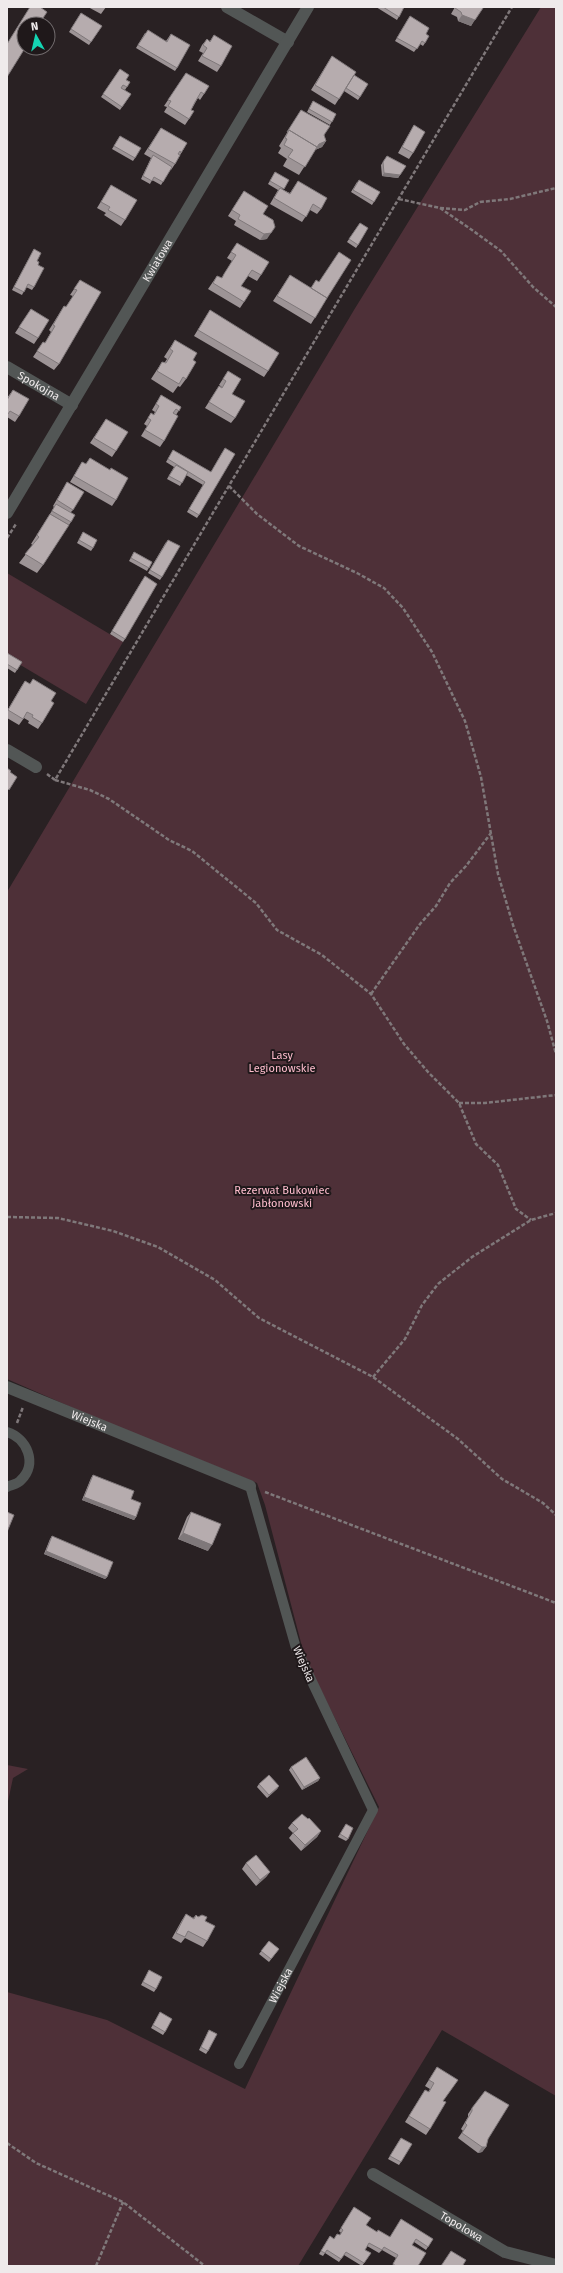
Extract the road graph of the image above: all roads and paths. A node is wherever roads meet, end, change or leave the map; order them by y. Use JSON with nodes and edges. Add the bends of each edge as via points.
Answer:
{"nodes":[{"id":1,"x":227,"y":7,"type":"edge"},
{"id":2,"x":308,"y":7,"type":"edge"},
{"id":3,"x":512,"y":7,"type":"edge"},
{"id":4,"x":288,"y":42,"type":"junction"},
{"id":5,"x":556,"y":188,"type":"edge"},
{"id":6,"x":399,"y":199,"type":"junction"},
{"id":7,"x":440,"y":208,"type":"junction"},
{"id":8,"x":556,"y":307,"type":"edge"},
{"id":9,"x":7,"y":367,"type":"edge"},
{"id":10,"x":72,"y":405,"type":"junction"},
{"id":11,"x":229,"y":486,"type":"junction"},
{"id":12,"x":7,"y":513,"type":"edge"},
{"id":13,"x":7,"y":750,"type":"edge"},
{"id":14,"x":36,"y":767,"type":"joint"},
{"id":15,"x":55,"y":780,"type":"junction"},
{"id":16,"x":491,"y":833,"type":"junction"},
{"id":17,"x":371,"y":994,"type":"junction"},
{"id":18,"x":556,"y":1054,"type":"edge"},
{"id":19,"x":556,"y":1095,"type":"edge"},
{"id":20,"x":459,"y":1103,"type":"junction"},
{"id":21,"x":556,"y":1213,"type":"edge"},
{"id":22,"x":7,"y":1217,"type":"edge"},
{"id":23,"x":531,"y":1220,"type":"junction"},
{"id":24,"x":374,"y":1377,"type":"junction"},
{"id":25,"x":7,"y":1387,"type":"edge"},
{"id":26,"x":7,"y":1432,"type":"edge"},
{"id":27,"x":250,"y":1486,"type":"junction"},
{"id":28,"x":7,"y":1487,"type":"edge"},
{"id":29,"x":556,"y":1515,"type":"edge"},
{"id":30,"x":556,"y":1603,"type":"edge"},
{"id":31,"x":239,"y":2064,"type":"dead end"},
{"id":32,"x":7,"y":2143,"type":"edge"},
{"id":33,"x":373,"y":2174,"type":"dead end"},
{"id":34,"x":123,"y":2202,"type":"junction"},
{"id":35,"x":556,"y":2265,"type":"edge"},
{"id":36,"x":96,"y":2266,"type":"edge"},
{"id":37,"x":205,"y":2266,"type":"edge"}],
"edges":[{"from":1,"to":4,"type":"street"},
{"from":2,"to":4,"type":"street","name":"Kwiatowa"},
{"from":3,"to":6,"type":"path"},
{"from":4,"to":10,"type":"street","name":"Kwiatowa"},
{"from":5,"to":7,"type":"path","via":[[510,199],[480,202],[464,210]]},
{"from":6,"to":7,"type":"path"},
{"from":6,"to":11,"type":"path"},
{"from":7,"to":8,"type":"path","via":[[501,251],[533,287]]},
{"from":9,"to":10,"type":"street","name":"Spokojna"},
{"from":10,"to":12,"type":"street","name":"Kwiatowa"},
{"from":11,"to":15,"type":"path"},
{"from":11,"to":16,"type":"path","via":[[258,514],[299,546],[357,572],[384,588],[403,608],[432,652],[465,721],[481,777]]},
{"from":13,"to":14,"type":"street"},
{"from":14,"to":15,"type":"path"},
{"from":15,"to":17,"type":"path","via":[[90,790],[109,799],[169,840],[192,851],[256,903],[277,930],[322,955]]},
{"from":16,"to":17,"type":"path","via":[[450,883]]},
{"from":16,"to":18,"type":"path","via":[[498,874],[513,925],[547,1020]]},
{"from":17,"to":20,"type":"path","via":[[404,1044]]},
{"from":19,"to":20,"type":"path","via":[[485,1103]]},
{"from":20,"to":23,"type":"path","via":[[476,1144],[498,1165],[516,1209]]},
{"from":21,"to":23,"type":"path"},
{"from":22,"to":24,"type":"path","via":[[58,1218],[113,1231],[158,1247],[215,1280],[259,1318]]},
{"from":23,"to":24,"type":"path","via":[[472,1258],[438,1284],[422,1305],[405,1339]]},
{"from":24,"to":29,"type":"path","via":[[458,1439],[502,1479],[543,1503]]},
{"from":25,"to":27,"type":"street","name":"Wiejska"},
{"from":26,"to":28,"type":"lane","via":[[24,1441],[29,1455],[28,1470],[21,1481]]},
{"from":27,"to":30,"type":"path"},
{"from":27,"to":31,"type":"lane","name":"Wiejska","via":[[296,1648],[373,1810]]},
{"from":32,"to":34,"type":"path","via":[[36,2163]]},
{"from":33,"to":35,"type":"street","name":"Topolowa","via":[[505,2252]]},
{"from":34,"to":36,"type":"path"},
{"from":34,"to":37,"type":"path"}]}
